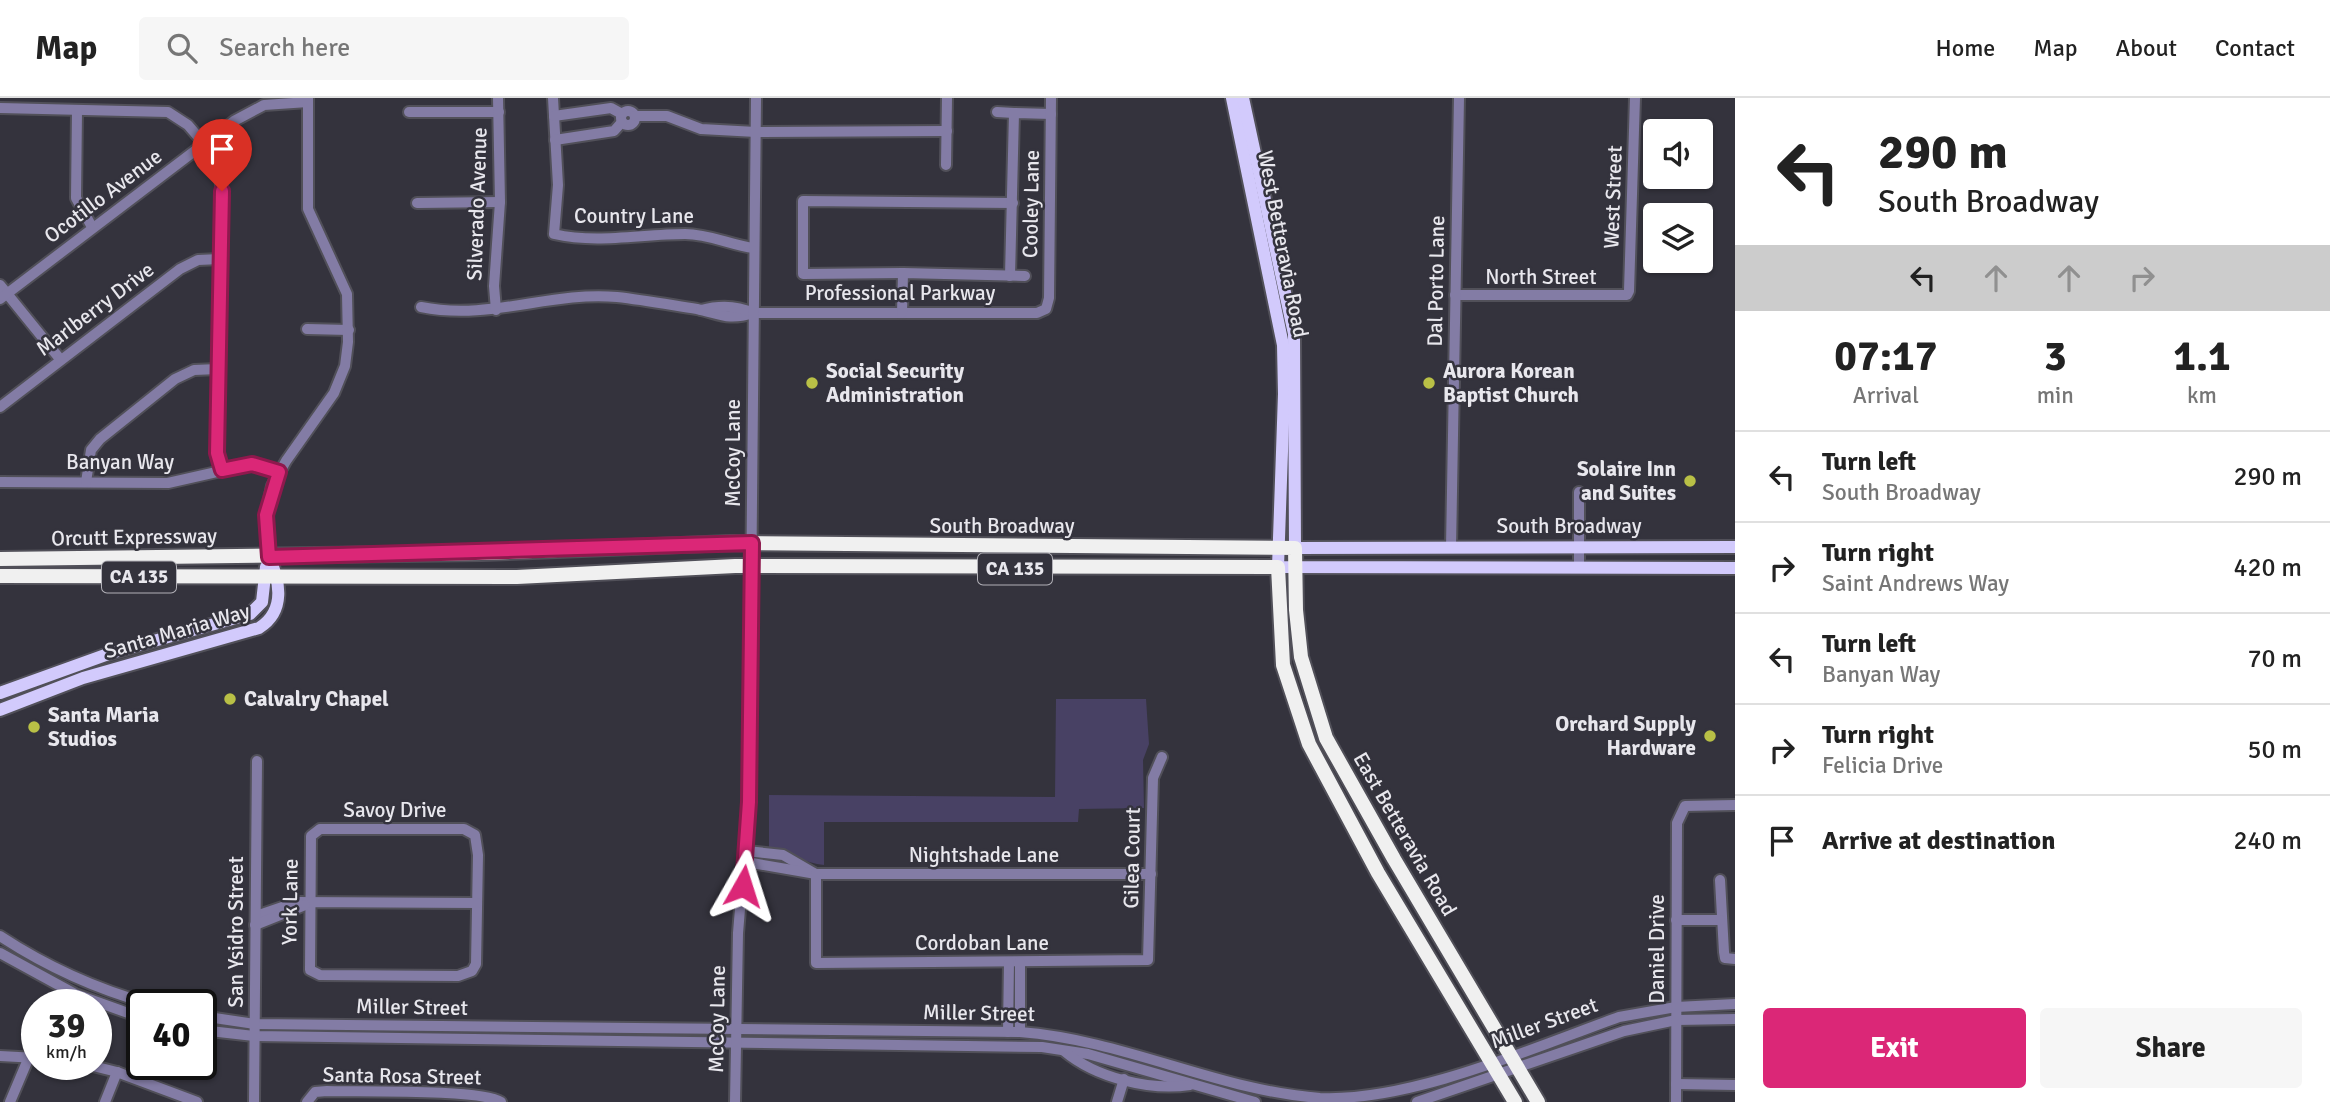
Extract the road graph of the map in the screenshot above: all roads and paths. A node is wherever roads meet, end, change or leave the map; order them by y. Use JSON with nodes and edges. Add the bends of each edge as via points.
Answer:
{"nodes":[{"id":1,"x":498,"y":98,"type":"edge"},
{"id":2,"x":553,"y":98,"type":"edge"},
{"id":3,"x":757,"y":98,"type":"edge"},
{"id":4,"x":947,"y":98,"type":"edge"},
{"id":5,"x":1051,"y":98,"type":"edge"},
{"id":6,"x":1232,"y":98,"type":"edge"},
{"id":7,"x":1243,"y":98,"type":"edge"},
{"id":8,"x":1459,"y":98,"type":"edge"},
{"id":9,"x":1635,"y":98,"type":"edge"},
{"id":10,"x":308,"y":100,"type":"edge"},
{"id":11,"x":0,"y":108,"type":"edge"},
{"id":12,"x":77,"y":110,"type":"junction"},
{"id":13,"x":409,"y":112,"type":"dead end"},
{"id":14,"x":499,"y":112,"type":"junction"},
{"id":15,"x":997,"y":112,"type":"dead end"},
{"id":16,"x":1014,"y":113,"type":"junction"},
{"id":17,"x":1051,"y":114,"type":"junction"},
{"id":18,"x":554,"y":116,"type":"junction"},
{"id":19,"x":622,"y":118,"type":"junction"},
{"id":20,"x":947,"y":131,"type":"junction"},
{"id":21,"x":756,"y":132,"type":"junction"},
{"id":22,"x":555,"y":140,"type":"junction"},
{"id":23,"x":204,"y":143,"type":"junction"},
{"id":24,"x":946,"y":165,"type":"dead end"},
{"id":25,"x":500,"y":202,"type":"junction"},
{"id":26,"x":417,"y":203,"type":"dead end"},
{"id":27,"x":1013,"y":203,"type":"junction"},
{"id":28,"x":92,"y":227,"type":"junction"},
{"id":29,"x":754,"y":248,"type":"junction"},
{"id":30,"x":220,"y":259,"type":"junction"},
{"id":31,"x":902,"y":273,"type":"junction"},
{"id":32,"x":1010,"y":276,"type":"junction"},
{"id":33,"x":1025,"y":276,"type":"dead end"},
{"id":34,"x":2,"y":293,"type":"edge"},
{"id":35,"x":1455,"y":295,"type":"junction"},
{"id":36,"x":1626,"y":295,"type":"joint"},
{"id":37,"x":421,"y":307,"type":"dead end"},
{"id":38,"x":1046,"y":309,"type":"joint"},
{"id":39,"x":496,"y":310,"type":"junction"},
{"id":40,"x":753,"y":313,"type":"junction"},
{"id":41,"x":902,"y":313,"type":"junction"},
{"id":42,"x":307,"y":329,"type":"dead end"},
{"id":43,"x":349,"y":330,"type":"junction"},
{"id":44,"x":60,"y":359,"type":"junction"},
{"id":45,"x":218,"y":369,"type":"junction"},
{"id":46,"x":0,"y":407,"type":"edge"},
{"id":47,"x":222,"y":470,"type":"junction"},
{"id":48,"x":279,"y":472,"type":"junction"},
{"id":49,"x":0,"y":482,"type":"edge"},
{"id":50,"x":86,"y":482,"type":"junction"},
{"id":51,"x":1579,"y":492,"type":"dead end"},
{"id":52,"x":752,"y":543,"type":"junction"},
{"id":53,"x":945,"y":547,"type":"junction"},
{"id":54,"x":1553,"y":547,"type":"junction"},
{"id":55,"x":1579,"y":547,"type":"junction"},
{"id":56,"x":1735,"y":547,"type":"edge"},
{"id":57,"x":1278,"y":548,"type":"junction"},
{"id":58,"x":1295,"y":548,"type":"junction"},
{"id":59,"x":1451,"y":548,"type":"junction"},
{"id":60,"x":269,"y":557,"type":"junction"},
{"id":61,"x":0,"y":559,"type":"edge"},
{"id":62,"x":751,"y":566,"type":"junction"},
{"id":63,"x":1278,"y":567,"type":"junction"},
{"id":64,"x":1295,"y":567,"type":"junction"},
{"id":65,"x":945,"y":568,"type":"junction"},
{"id":66,"x":1451,"y":568,"type":"junction"},
{"id":67,"x":1580,"y":568,"type":"junction"},
{"id":68,"x":1735,"y":568,"type":"edge"},
{"id":69,"x":0,"y":576,"type":"edge"},
{"id":70,"x":271,"y":578,"type":"junction"},
{"id":71,"x":0,"y":693,"type":"edge"},
{"id":72,"x":0,"y":710,"type":"edge"},
{"id":73,"x":1162,"y":757,"type":"dead end"},
{"id":74,"x":257,"y":761,"type":"dead end"},
{"id":75,"x":1735,"y":806,"type":"edge"},
{"id":76,"x":314,"y":832,"type":"joint"},
{"id":77,"x":746,"y":856,"type":"junction"},
{"id":78,"x":816,"y":874,"type":"junction"},
{"id":79,"x":1151,"y":874,"type":"junction"},
{"id":80,"x":1720,"y":880,"type":"dead end"},
{"id":81,"x":1409,"y":884,"type":"junction"},
{"id":82,"x":1392,"y":895,"type":"junction"},
{"id":83,"x":309,"y":901,"type":"junction"},
{"id":84,"x":477,"y":903,"type":"junction"},
{"id":85,"x":1676,"y":920,"type":"junction"},
{"id":86,"x":1720,"y":920,"type":"junction"},
{"id":87,"x":256,"y":921,"type":"junction"},
{"id":88,"x":0,"y":936,"type":"edge"},
{"id":89,"x":0,"y":953,"type":"edge"},
{"id":90,"x":1735,"y":959,"type":"edge"},
{"id":91,"x":1148,"y":960,"type":"joint"},
{"id":92,"x":1014,"y":962,"type":"junction"},
{"id":93,"x":126,"y":996,"type":"edge"},
{"id":94,"x":1735,"y":1004,"type":"edge"},
{"id":95,"x":1676,"y":1007,"type":"junction"},
{"id":96,"x":126,"y":1012,"type":"edge"},
{"id":97,"x":1735,"y":1019,"type":"edge"},
{"id":98,"x":217,"y":1020,"type":"edge"},
{"id":99,"x":1676,"y":1020,"type":"junction"},
{"id":100,"x":217,"y":1030,"type":"edge"},
{"id":101,"x":254,"y":1030,"type":"junction"},
{"id":102,"x":735,"y":1030,"type":"junction"},
{"id":103,"x":1008,"y":1032,"type":"junction"},
{"id":104,"x":1020,"y":1032,"type":"junction"},
{"id":105,"x":735,"y":1045,"type":"junction"},
{"id":106,"x":1062,"y":1049,"type":"junction"},
{"id":107,"x":1510,"y":1055,"type":"junction"},
{"id":108,"x":0,"y":1056,"type":"edge"},
{"id":109,"x":21,"y":1057,"type":"edge"},
{"id":110,"x":1492,"y":1062,"type":"junction"},
{"id":111,"x":1519,"y":1069,"type":"junction"},
{"id":112,"x":112,"y":1071,"type":"edge"},
{"id":113,"x":117,"y":1072,"type":"junction"},
{"id":114,"x":1500,"y":1076,"type":"junction"},
{"id":115,"x":1124,"y":1079,"type":"junction"},
{"id":116,"x":22,"y":1080,"type":"edge"},
{"id":117,"x":1197,"y":1084,"type":"junction"},
{"id":118,"x":1676,"y":1084,"type":"junction"},
{"id":119,"x":1735,"y":1085,"type":"edge"},
{"id":120,"x":1392,"y":1093,"type":"junction"},
{"id":121,"x":10,"y":1102,"type":"edge"},
{"id":122,"x":105,"y":1102,"type":"edge"},
{"id":123,"x":197,"y":1102,"type":"edge"},
{"id":124,"x":254,"y":1102,"type":"edge"},
{"id":125,"x":307,"y":1102,"type":"edge"},
{"id":126,"x":501,"y":1102,"type":"edge"},
{"id":127,"x":735,"y":1102,"type":"edge"},
{"id":128,"x":1117,"y":1102,"type":"edge"},
{"id":129,"x":1255,"y":1102,"type":"edge"},
{"id":130,"x":1371,"y":1102,"type":"edge"},
{"id":131,"x":1417,"y":1102,"type":"edge"},
{"id":132,"x":1515,"y":1102,"type":"edge"},
{"id":133,"x":1538,"y":1102,"type":"edge"},
{"id":134,"x":1676,"y":1102,"type":"edge"}],
"edges":[{"from":1,"to":14,"type":"street","name":"Silverado Avenue"},
{"from":2,"to":18,"type":"street"},
{"from":3,"to":21,"type":"street","name":"McCoy Lane"},
{"from":4,"to":20,"type":"street"},
{"from":5,"to":17,"type":"street","name":"Cooley Lane"},
{"from":6,"to":57,"type":"main road","name":"West Betteravia Road","via":[[1283,345]]},
{"from":7,"to":58,"type":"main road","name":"West Betteravia Road","via":[[1294,334]]},
{"from":8,"to":35,"type":"street","name":"Dal Porto Lane"},
{"from":9,"to":36,"type":"street","name":"West Street"},
{"from":10,"to":23,"type":"street","name":"Ocotillo Avenue","via":[[254,110]]},
{"from":10,"to":43,"type":"street","via":[[308,209],[346,294]]},
{"from":11,"to":12,"type":"street"},
{"from":12,"to":23,"type":"street","via":[[168,112]]},
{"from":12,"to":28,"type":"street","via":[[76,198]]},
{"from":13,"to":14,"type":"street"},
{"from":14,"to":25,"type":"street","name":"Silverado Avenue"},
{"from":15,"to":16,"type":"street"},
{"from":16,"to":17,"type":"street"},
{"from":16,"to":27,"type":"street"},
{"from":17,"to":38,"type":"street","name":"Cooley Lane"},
{"from":18,"to":19,"type":"street","via":[[611,108]]},
{"from":18,"to":22,"type":"street"},
{"from":19,"to":21,"type":"street","via":[[630,125],[635,116],[667,116],[701,129]]},
{"from":19,"to":22,"type":"street","via":[[614,131]]},
{"from":20,"to":21,"type":"street"},
{"from":20,"to":24,"type":"street"},
{"from":21,"to":29,"type":"street","name":"McCoy Lane"},
{"from":22,"to":29,"type":"street","name":"Country Lane","via":[[554,234],[593,239],[687,234]]},
{"from":23,"to":28,"type":"street","name":"Ocotillo Avenue"},
{"from":23,"to":30,"type":"street","via":[[220,168]]},
{"from":25,"to":26,"type":"street"},
{"from":25,"to":39,"type":"street","name":"Silverado Avenue"},
{"from":27,"to":31,"type":"street","via":[[803,201],[803,274]]},
{"from":27,"to":32,"type":"street"},
{"from":28,"to":34,"type":"street","name":"Ocotillo Avenue"},
{"from":29,"to":40,"type":"street","name":"McCoy Lane"},
{"from":30,"to":44,"type":"street","name":"Marlberry Drive","via":[[198,260],[180,269]]},
{"from":30,"to":45,"type":"street"},
{"from":31,"to":32,"type":"street"},
{"from":31,"to":41,"type":"street"},
{"from":32,"to":33,"type":"street"},
{"from":34,"to":44,"type":"street"},
{"from":35,"to":36,"type":"street","name":"North Street"},
{"from":35,"to":59,"type":"street","name":"Dal Porto Lane"},
{"from":37,"to":39,"type":"street","name":"Professional Parkway"},
{"from":38,"to":41,"type":"street","name":"Professional Parkway","via":[[1037,313]]},
{"from":39,"to":40,"type":"street","name":"Professional Parkway","via":[[559,299],[615,297],[701,310],[739,306]]},
{"from":40,"to":41,"type":"street","name":"Professional Parkway"},
{"from":40,"to":52,"type":"street","name":"McCoy Lane"},
{"from":42,"to":43,"type":"street"},
{"from":43,"to":48,"type":"street","via":[[345,366],[334,393]]},
{"from":44,"to":46,"type":"street","name":"Marlberry Drive"},
{"from":45,"to":47,"type":"street","via":[[217,453]]},
{"from":45,"to":50,"type":"street","via":[[194,370],[175,379],[100,439],[91,450]]},
{"from":47,"to":48,"type":"street","name":"Banyan Way","via":[[252,464]]},
{"from":47,"to":50,"type":"street","name":"Banyan Way","via":[[168,482]]},
{"from":48,"to":60,"type":"street","via":[[266,515]]},
{"from":49,"to":50,"type":"street","name":"Banyan Way"},
{"from":51,"to":55,"type":"street"},
{"from":52,"to":53,"type":"highway","name":"South Broadway","number":"CA 135"},
{"from":52,"to":60,"type":"highway","name":"South Broadway","number":"CA 135"},
{"from":52,"to":62,"type":"street","name":"McCoy Lane"},
{"from":53,"to":57,"type":"highway","name":"South Broadway","number":"CA 135"},
{"from":53,"to":65,"type":"highway"},
{"from":54,"to":55,"type":"main road","name":"South Broadway","number":"CA 135"},
{"from":54,"to":59,"type":"main road","name":"South Broadway","number":"CA 135"},
{"from":54,"to":66,"type":"main road","via":[[1542,552],[1459,556]]},
{"from":55,"to":56,"type":"main road","name":"South Broadway","number":"CA 135"},
{"from":55,"to":67,"type":"street"},
{"from":57,"to":58,"type":"highway","name":"South Broadway","number":"CA 135"},
{"from":57,"to":63,"type":"main road","name":"West Betteravia Road"},
{"from":58,"to":59,"type":"main road","name":"South Broadway","number":"CA 135"},
{"from":58,"to":64,"type":"highway","name":"West Betteravia Road"},
{"from":60,"to":61,"type":"highway","name":"Orcutt Expressway","number":"CA 135"},
{"from":60,"to":70,"type":"main road"},
{"from":62,"to":65,"type":"highway","name":"South Broadway","number":"CA 135"},
{"from":62,"to":70,"type":"highway","name":"South Broadway","number":"CA 135","via":[[517,576]]},
{"from":62,"to":77,"type":"street","name":"McCoy Lane"},
{"from":63,"to":64,"type":"main road","name":"South Broadway","number":"CA 135"},
{"from":63,"to":65,"type":"highway","name":"South Broadway","number":"CA 135"},
{"from":63,"to":82,"type":"highway","name":"East Betteravia Road","via":[[1283,660],[1298,718],[1334,795]]},
{"from":64,"to":66,"type":"main road","name":"South Broadway","number":"CA 135"},
{"from":64,"to":81,"type":"highway","name":"East Betteravia Road","via":[[1301,657],[1316,714],[1349,782]]},
{"from":66,"to":67,"type":"main road","name":"South Broadway","number":"CA 135"},
{"from":67,"to":68,"type":"main road","name":"South Broadway","number":"CA 135"},
{"from":69,"to":70,"type":"highway","name":"Orcutt Expressway","number":"CA 135"},
{"from":70,"to":71,"type":"main road","name":"Santa Maria Way","via":[[262,602],[250,614],[111,653]]},
{"from":70,"to":72,"type":"main road","name":"Santa Maria Way","via":[[276,608],[259,628],[83,678]]},
{"from":73,"to":79,"type":"street","name":"Gilea Court","via":[[1153,778]]},
{"from":74,"to":87,"type":"street","name":"San Ysidro Street"},
{"from":75,"to":85,"type":"street","name":"Daniel Drive","via":[[1685,806],[1677,823]]},
{"from":76,"to":83,"type":"street","name":"York Lane"},
{"from":76,"to":84,"type":"street","name":"Savoy Drive","via":[[320,828],[464,830],[475,835]]},
{"from":77,"to":78,"type":"street","name":"Nightshade Lane","via":[[783,855]]},
{"from":77,"to":102,"type":"street","name":"McCoy Lane"},
{"from":78,"to":79,"type":"street","name":"Nightshade Lane"},
{"from":78,"to":92,"type":"street","name":"Cordoban Lane","via":[[816,963]]},
{"from":79,"to":91,"type":"street","name":"Gilea Court"},
{"from":80,"to":86,"type":"street"},
{"from":81,"to":82,"type":"highway"},
{"from":81,"to":107,"type":"highway","name":"East Betteravia Road"},
{"from":82,"to":110,"type":"highway","name":"East Betteravia Road"},
{"from":83,"to":84,"type":"street"},
{"from":83,"to":84,"type":"street","name":"York Lane","via":[[308,965],[313,972],[458,976],[472,971],[476,964]]},
{"from":83,"to":87,"type":"street","via":[[299,909]]},
{"from":85,"to":86,"type":"street"},
{"from":85,"to":95,"type":"street","name":"Daniel Drive"},
{"from":86,"to":90,"type":"street","via":[[1725,958]]},
{"from":87,"to":101,"type":"street","name":"San Ysidro Street"},
{"from":88,"to":93,"type":"street","via":[[44,964]]},
{"from":89,"to":96,"type":"street","via":[[75,994]]},
{"from":91,"to":92,"type":"street","name":"Cordoban Lane"},
{"from":92,"to":103,"type":"street"},
{"from":92,"to":104,"type":"street"},
{"from":94,"to":95,"type":"street","name":"Miller Street"},
{"from":95,"to":99,"type":"street","name":"Daniel Drive"},
{"from":95,"to":107,"type":"street","name":"Miller Street","via":[[1619,1017]]},
{"from":97,"to":99,"type":"street","name":"Miller Street"},
{"from":98,"to":101,"type":"street","name":"Miller Street"},
{"from":99,"to":111,"type":"street","name":"Miller Street","via":[[1624,1031]]},
{"from":99,"to":118,"type":"street","name":"Daniel Drive"},
{"from":100,"to":101,"type":"street","name":"Miller Street"},
{"from":101,"to":102,"type":"street","name":"Miller Street"},
{"from":101,"to":105,"type":"street","name":"Miller Street"},
{"from":101,"to":124,"type":"street","name":"San Ysidro Street"},
{"from":102,"to":103,"type":"street","name":"Miller Street"},
{"from":102,"to":105,"type":"street","name":"McCoy Lane"},
{"from":103,"to":104,"type":"street","name":"Miller Street"},
{"from":104,"to":120,"type":"street","name":"Miller Street","via":[[1087,1041],[1293,1095],[1322,1098]]},
{"from":105,"to":106,"type":"street","name":"Miller Street"},
{"from":105,"to":127,"type":"street","name":"McCoy Lane"},
{"from":106,"to":115,"type":"street","name":"Miller Street","via":[[1083,1065]]},
{"from":106,"to":117,"type":"street","name":"Miller Street"},
{"from":107,"to":110,"type":"street","name":"Miller Street"},
{"from":107,"to":111,"type":"highway","name":"East Betteravia Road"},
{"from":108,"to":109,"type":"street"},
{"from":110,"to":114,"type":"highway","name":"East Betteravia Road"},
{"from":110,"to":120,"type":"street","name":"Miller Street"},
{"from":111,"to":114,"type":"street","name":"Miller Street"},
{"from":111,"to":133,"type":"highway","name":"East Betteravia Road"},
{"from":112,"to":113,"type":"street"},
{"from":113,"to":122,"type":"street"},
{"from":113,"to":123,"type":"street"},
{"from":114,"to":131,"type":"street","name":"Miller Street"},
{"from":114,"to":132,"type":"highway","name":"East Betteravia Road"},
{"from":115,"to":117,"type":"street","name":"Miller Street","via":[[1165,1088]]},
{"from":115,"to":128,"type":"street"},
{"from":116,"to":121,"type":"street"},
{"from":117,"to":129,"type":"street","name":"Miller Street"},
{"from":118,"to":119,"type":"street"},
{"from":118,"to":134,"type":"street","name":"Daniel Drive"},
{"from":120,"to":130,"type":"street"},
{"from":125,"to":126,"type":"street","name":"Santa Rosa Street","via":[[314,1092],[327,1091],[469,1094]]}]}
